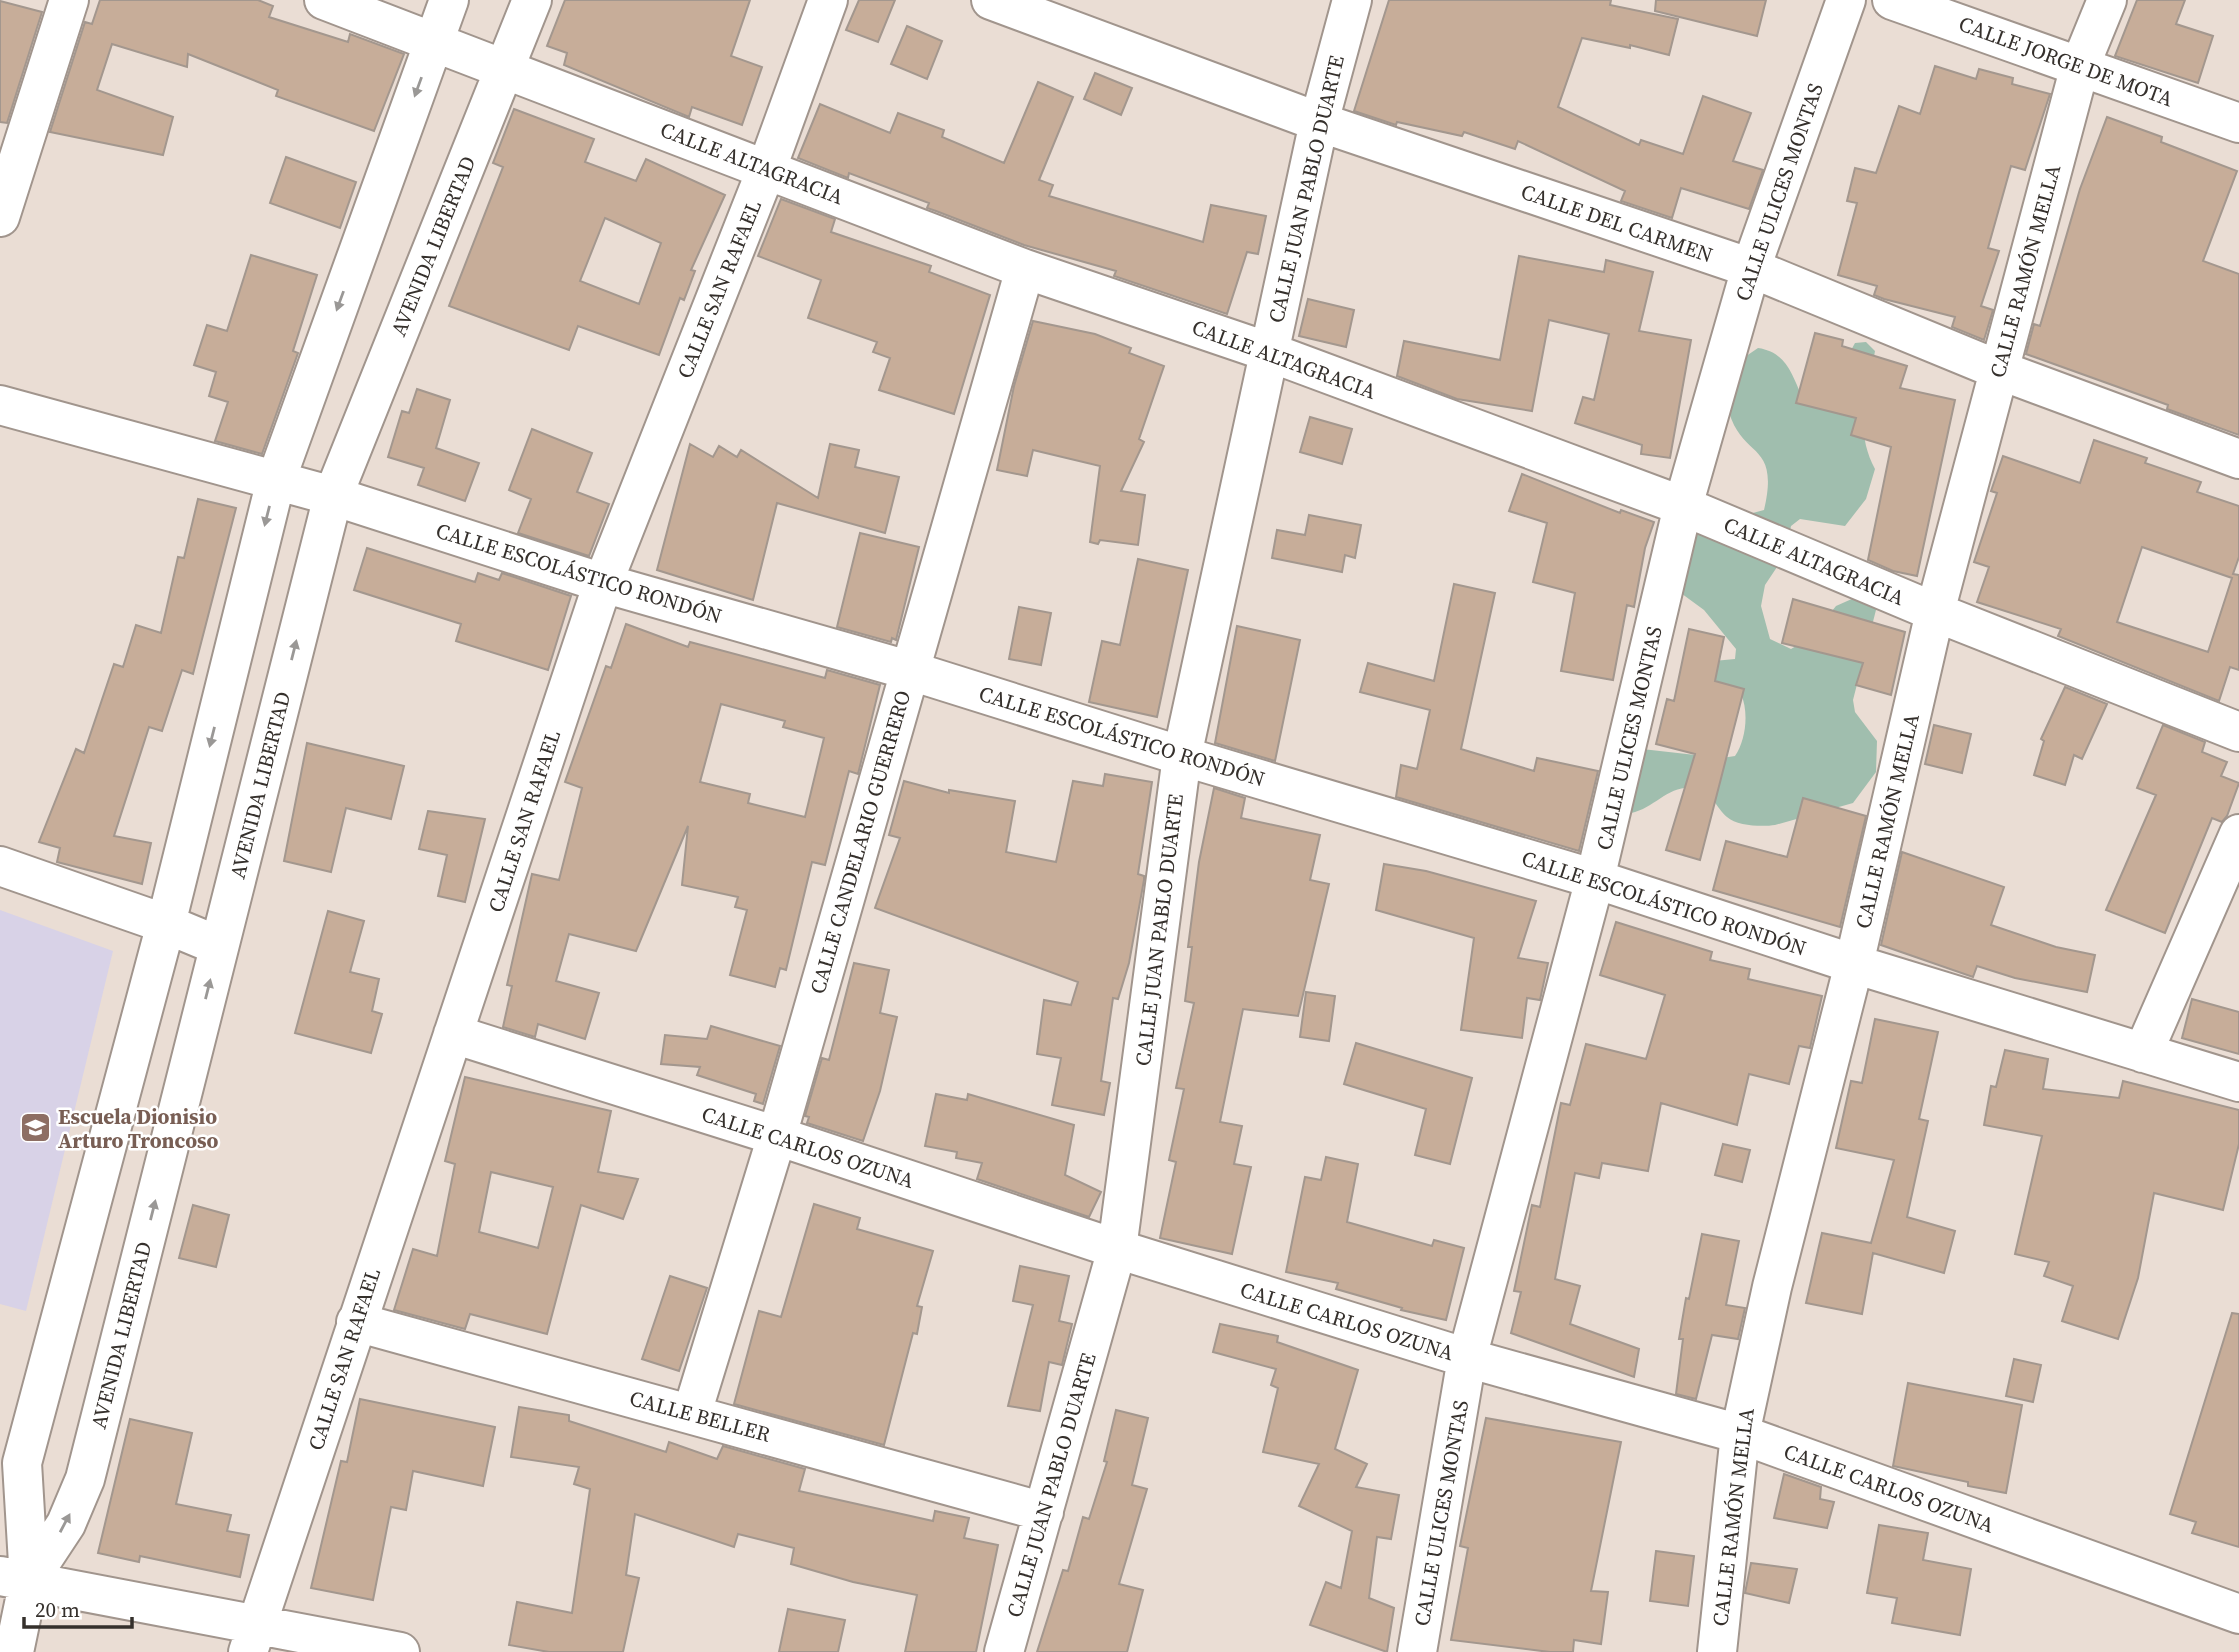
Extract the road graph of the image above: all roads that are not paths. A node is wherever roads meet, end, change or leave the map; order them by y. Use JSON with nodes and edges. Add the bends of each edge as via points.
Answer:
{"nodes":[{"id":1,"x":69,"y":0,"type":"edge"},
{"id":2,"x":324,"y":0,"type":"edge"},
{"id":3,"x":449,"y":0,"type":"edge"},
{"id":4,"x":532,"y":0,"type":"edge"},
{"id":5,"x":828,"y":0,"type":"edge"},
{"id":6,"x":991,"y":0,"type":"edge"},
{"id":7,"x":1352,"y":0,"type":"edge"},
{"id":8,"x":1846,"y":0,"type":"edge"},
{"id":9,"x":1892,"y":0,"type":"edge"},
{"id":10,"x":2106,"y":0,"type":"edge"},
{"id":11,"x":434,"y":43,"type":"junction"},
{"id":12,"x":2080,"y":66,"type":"junction"},
{"id":13,"x":504,"y":68,"type":"junction"},
{"id":14,"x":1319,"y":122,"type":"junction"},
{"id":15,"x":2239,"y":123,"type":"edge"},
{"id":16,"x":767,"y":168,"type":"junction"},
{"id":17,"x":0,"y":217,"type":"edge"},
{"id":18,"x":1751,"y":268,"type":"junction"},
{"id":19,"x":1025,"y":270,"type":"junction"},
{"id":20,"x":1269,"y":352,"type":"junction"},
{"id":21,"x":1998,"y":370,"type":"junction"},
{"id":22,"x":0,"y":405,"type":"edge"},
{"id":23,"x":2239,"y":459,"type":"edge"},
{"id":24,"x":275,"y":480,"type":"junction"},
{"id":25,"x":333,"y":496,"type":"junction"},
{"id":26,"x":1683,"y":506,"type":"junction"},
{"id":27,"x":603,"y":583,"type":"junction"},
{"id":28,"x":1935,"y":612,"type":"junction"},
{"id":29,"x":908,"y":670,"type":"junction"},
{"id":30,"x":2239,"y":732,"type":"edge"},
{"id":31,"x":1181,"y":756,"type":"junction"},
{"id":32,"x":2239,"y":834,"type":"edge"},
{"id":33,"x":0,"y":866,"type":"edge"},
{"id":34,"x":1595,"y":879,"type":"junction"},
{"id":35,"x":166,"y":924,"type":"junction"},
{"id":36,"x":219,"y":946,"type":"junction"},
{"id":37,"x":1854,"y":964,"type":"junction"},
{"id":38,"x":453,"y":1034,"type":"junction"},
{"id":39,"x":2143,"y":1053,"type":"junction"},
{"id":40,"x":2239,"y":1082,"type":"edge"},
{"id":41,"x":777,"y":1136,"type":"junction"},
{"id":42,"x":1117,"y":1249,"type":"junction"},
{"id":43,"x":356,"y":1322,"type":"junction"},
{"id":44,"x":1467,"y":1358,"type":"junction"},
{"id":45,"x":692,"y":1413,"type":"junction"},
{"id":46,"x":1740,"y":1434,"type":"junction"},
{"id":47,"x":1044,"y":1512,"type":"junction"},
{"id":48,"x":14,"y":1578,"type":"edge"},
{"id":49,"x":2239,"y":1614,"type":"edge"},
{"id":50,"x":252,"y":1638,"type":"edge"},
{"id":51,"x":14,"y":1652,"type":"edge"},
{"id":52,"x":400,"y":1652,"type":"edge"},
{"id":53,"x":1004,"y":1652,"type":"edge"},
{"id":54,"x":1417,"y":1652,"type":"edge"},
{"id":55,"x":1717,"y":1652,"type":"edge"}],
"edges":[{"from":1,"to":17,"type":"street"},
{"from":2,"to":11,"type":"street","name":"CALLE ALTAGRACIA"},
{"from":3,"to":11,"type":"street","name":"AVENIDA LIBERTAD"},
{"from":4,"to":13,"type":"street","name":"AVENIDA LIBERTAD"},
{"from":5,"to":16,"type":"street","name":"CALLE SAN RAFAEL"},
{"from":6,"to":14,"type":"street","name":"CALLE DEL CARMEN"},
{"from":7,"to":14,"type":"street","name":"CALLE JUAN PABLO DUARTE"},
{"from":8,"to":18,"type":"street","name":"CALLE ULICES MONTAS"},
{"from":9,"to":12,"type":"street","name":"CALLE JORGE DE MOTA"},
{"from":10,"to":12,"type":"street","name":"CALLE RAMÓN MELLA"},
{"from":11,"to":13,"type":"street","name":"CALLE ALTAGRACIA"},
{"from":11,"to":24,"type":"street","name":"AVENIDA LIBERTAD","one_way":true},
{"from":12,"to":15,"type":"street","name":"CALLE JORGE DE MOTA"},
{"from":12,"to":21,"type":"street","name":"CALLE RAMÓN MELLA"},
{"from":13,"to":16,"type":"street","name":"CALLE ALTAGRACIA"},
{"from":13,"to":25,"type":"street","name":"AVENIDA LIBERTAD"},
{"from":14,"to":18,"type":"street","name":"CALLE DEL CARMEN"},
{"from":14,"to":20,"type":"street","name":"CALLE JUAN PABLO DUARTE"},
{"from":16,"to":19,"type":"street","name":"CALLE ALTAGRACIA"},
{"from":16,"to":27,"type":"street","name":"CALLE SAN RAFAEL"},
{"from":18,"to":21,"type":"street","name":"CALLE DEL CARMEN"},
{"from":18,"to":26,"type":"street","name":"CALLE ULICES MONTAS"},
{"from":19,"to":20,"type":"street","name":"CALLE ALTAGRACIA"},
{"from":19,"to":29,"type":"street","name":"CALLE CANDELARIO GUERRERO"},
{"from":20,"to":26,"type":"street","name":"CALLE ALTAGRACIA"},
{"from":20,"to":31,"type":"street","name":"CALLE JUAN PABLO DUARTE"},
{"from":21,"to":23,"type":"street","name":"CALLE DEL CARMEN"},
{"from":21,"to":28,"type":"street","name":"CALLE RAMÓN MELLA"},
{"from":22,"to":24,"type":"street","name":"CALLE ESCOLÁSTICO RONDÓN"},
{"from":24,"to":25,"type":"street","name":"CALLE ESCOLÁSTICO RONDÓN"},
{"from":24,"to":35,"type":"street","name":"AVENIDA LIBERTAD","one_way":true},
{"from":25,"to":27,"type":"street","name":"CALLE ESCOLÁSTICO RONDÓN"},
{"from":36,"to":25,"type":"street","name":"AVENIDA LIBERTAD","one_way":true},
{"from":26,"to":28,"type":"street","name":"CALLE ALTAGRACIA"},
{"from":26,"to":34,"type":"street","name":"CALLE ULICES MONTAS"},
{"from":27,"to":29,"type":"street","name":"CALLE ESCOLÁSTICO RONDÓN"},
{"from":27,"to":38,"type":"street","name":"CALLE SAN RAFAEL"},
{"from":28,"to":30,"type":"street","name":"CALLE ALTAGRACIA"},
{"from":28,"to":37,"type":"street","name":"CALLE RAMÓN MELLA"},
{"from":29,"to":31,"type":"street","name":"CALLE ESCOLÁSTICO RONDÓN"},
{"from":29,"to":41,"type":"street","name":"CALLE CANDELARIO GUERRERO"},
{"from":31,"to":34,"type":"street","name":"CALLE ESCOLÁSTICO RONDÓN"},
{"from":31,"to":42,"type":"street","name":"CALLE JUAN PABLO DUARTE"},
{"from":32,"to":39,"type":"street"},
{"from":33,"to":35,"type":"street"},
{"from":34,"to":37,"type":"street","name":"CALLE ESCOLÁSTICO RONDÓN"},
{"from":34,"to":44,"type":"street","name":"CALLE ULICES MONTAS"},
{"from":35,"to":36,"type":"street"},
{"from":35,"to":48,"type":"street","name":"AVENIDA LIBERTAD","via":[[22,1463]]},
{"from":48,"to":36,"type":"street","name":"AVENIDA LIBERTAD","one_way":true,"via":[[66,1524],[85,1479]]},
{"from":37,"to":39,"type":"street","name":"CALLE ESCOLÁSTICO RONDÓN"},
{"from":37,"to":46,"type":"street","name":"CALLE RAMÓN MELLA","via":[[1772,1287]]},
{"from":38,"to":41,"type":"street","name":"CALLE CARLOS OZUNA"},
{"from":38,"to":43,"type":"street","name":"CALLE SAN RAFAEL"},
{"from":39,"to":40,"type":"street","name":"CALLE ESCOLÁSTICO RONDÓN"},
{"from":41,"to":42,"type":"street","name":"CALLE CARLOS OZUNA"},
{"from":41,"to":45,"type":"street","name":"CALLE CANDELARIO GUERRERO"},
{"from":42,"to":44,"type":"street","name":"CALLE CARLOS OZUNA"},
{"from":42,"to":47,"type":"street","name":"CALLE JUAN PABLO DUARTE"},
{"from":43,"to":45,"type":"street","name":"CALLE BELLER"},
{"from":43,"to":50,"type":"street","name":"CALLE SAN RAFAEL"},
{"from":44,"to":46,"type":"street","name":"CALLE CARLOS OZUNA"},
{"from":44,"to":54,"type":"street","name":"CALLE ULICES MONTAS"},
{"from":45,"to":47,"type":"street","name":"CALLE BELLER"},
{"from":46,"to":49,"type":"street","name":"CALLE CARLOS OZUNA"},
{"from":46,"to":55,"type":"street","name":"CALLE RAMÓN MELLA"},
{"from":47,"to":53,"type":"street","name":"CALLE JUAN PABLO DUARTE"},
{"from":48,"to":50,"type":"street"},
{"from":48,"to":51,"type":"street","name":"AVENIDA LIBERTAD"},
{"from":50,"to":52,"type":"street"}]}
